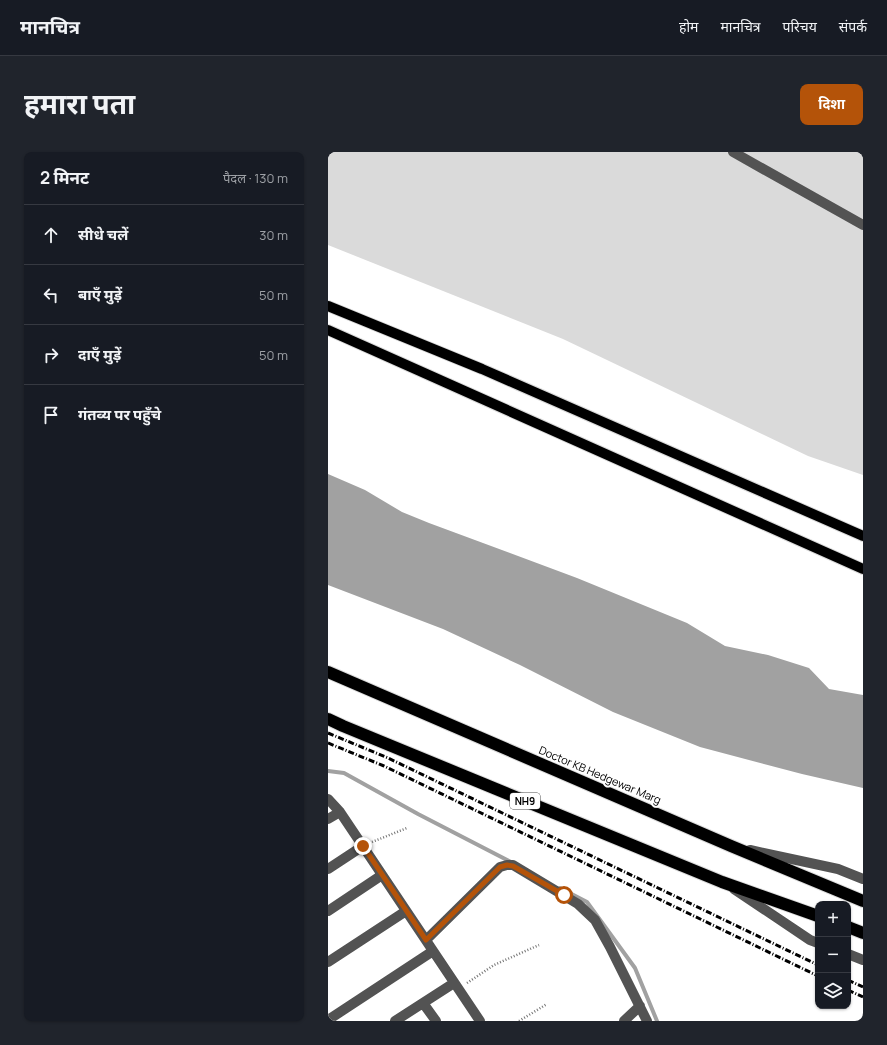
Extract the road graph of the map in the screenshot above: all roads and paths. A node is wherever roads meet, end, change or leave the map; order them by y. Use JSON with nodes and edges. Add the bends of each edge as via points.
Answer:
{"nodes":[{"id":1,"x":733,"y":152,"type":"edge"},
{"id":2,"x":863,"y":225,"type":"edge"},
{"id":3,"x":328,"y":306,"type":"edge"},
{"id":4,"x":328,"y":330,"type":"edge"},
{"id":5,"x":863,"y":536,"type":"edge"},
{"id":6,"x":863,"y":569,"type":"edge"},
{"id":7,"x":328,"y":672,"type":"edge"},
{"id":8,"x":328,"y":719,"type":"edge"},
{"id":9,"x":328,"y":799,"type":"edge"},
{"id":10,"x":340,"y":812,"type":"junction"},
{"id":11,"x":328,"y":819,"type":"edge"},
{"id":12,"x":407,"y":828,"type":"dead end"},
{"id":13,"x":363,"y":846,"type":"junction"},
{"id":14,"x":731,"y":846,"type":"junction"},
{"id":15,"x":328,"y":869,"type":"edge"},
{"id":16,"x":382,"y":875,"type":"junction"},
{"id":17,"x":863,"y":879,"type":"edge"},
{"id":18,"x":722,"y":882,"type":"junction"},
{"id":19,"x":863,"y":901,"type":"edge"},
{"id":20,"x":328,"y":911,"type":"edge"},
{"id":21,"x":406,"y":911,"type":"junction"},
{"id":22,"x":815,"y":915,"type":"edge"},
{"id":23,"x":851,"y":929,"type":"edge"},
{"id":24,"x":863,"y":933,"type":"edge"},
{"id":25,"x":426,"y":940,"type":"junction"},
{"id":26,"x":815,"y":942,"type":"edge"},
{"id":27,"x":539,"y":945,"type":"dead end"},
{"id":28,"x":433,"y":951,"type":"junction"},
{"id":29,"x":851,"y":955,"type":"edge"},
{"id":30,"x":863,"y":960,"type":"edge"},
{"id":31,"x":328,"y":962,"type":"edge"},
{"id":32,"x":456,"y":986,"type":"junction"},
{"id":33,"x":423,"y":1003,"type":"junction"},
{"id":34,"x":547,"y":1004,"type":"dead end"},
{"id":35,"x":640,"y":1006,"type":"junction"},
{"id":36,"x":341,"y":1017,"type":"edge"},
{"id":37,"x":475,"y":1019,"type":"edge"},
{"id":38,"x":328,"y":1020,"type":"edge"},
{"id":39,"x":395,"y":1021,"type":"edge"},
{"id":40,"x":436,"y":1021,"type":"edge"},
{"id":41,"x":519,"y":1021,"type":"edge"},
{"id":42,"x":624,"y":1021,"type":"edge"},
{"id":43,"x":647,"y":1021,"type":"edge"}],
"edges":[{"from":1,"to":2,"type":"street"},
{"from":3,"to":5,"type":"main road","via":[[482,369]]},
{"from":4,"to":6,"type":"main road"},
{"from":7,"to":14,"type":"highway","name":"Doctor KB Hedgewar Marg"},
{"from":8,"to":18,"type":"highway","number":"NH9"},
{"from":9,"to":10,"type":"street"},
{"from":10,"to":11,"type":"street"},
{"from":10,"to":13,"type":"street"},
{"from":12,"to":13,"type":"path"},
{"from":13,"to":15,"type":"street"},
{"from":13,"to":16,"type":"street"},
{"from":14,"to":17,"type":"street","via":[[838,869]]},
{"from":14,"to":19,"type":"highway","name":"Doctor KB Hedgewar Marg"},
{"from":16,"to":20,"type":"street"},
{"from":16,"to":21,"type":"street"},
{"from":18,"to":22,"type":"highway","number":"NH9"},
{"from":18,"to":26,"type":"street"},
{"from":21,"to":25,"type":"street"},
{"from":21,"to":31,"type":"street"},
{"from":23,"to":24,"type":"highway"},
{"from":25,"to":28,"type":"street"},
{"from":25,"to":35,"type":"street","via":[[500,867],[513,866],[578,904],[595,920]]},
{"from":27,"to":32,"type":"path"},
{"from":28,"to":32,"type":"street"},
{"from":28,"to":36,"type":"street"},
{"from":29,"to":30,"type":"street"},
{"from":32,"to":33,"type":"street"},
{"from":32,"to":37,"type":"street"},
{"from":33,"to":39,"type":"street"},
{"from":33,"to":40,"type":"street"},
{"from":34,"to":41,"type":"path"},
{"from":35,"to":42,"type":"street"},
{"from":35,"to":43,"type":"street"},
{"from":36,"to":38,"type":"street"}]}
